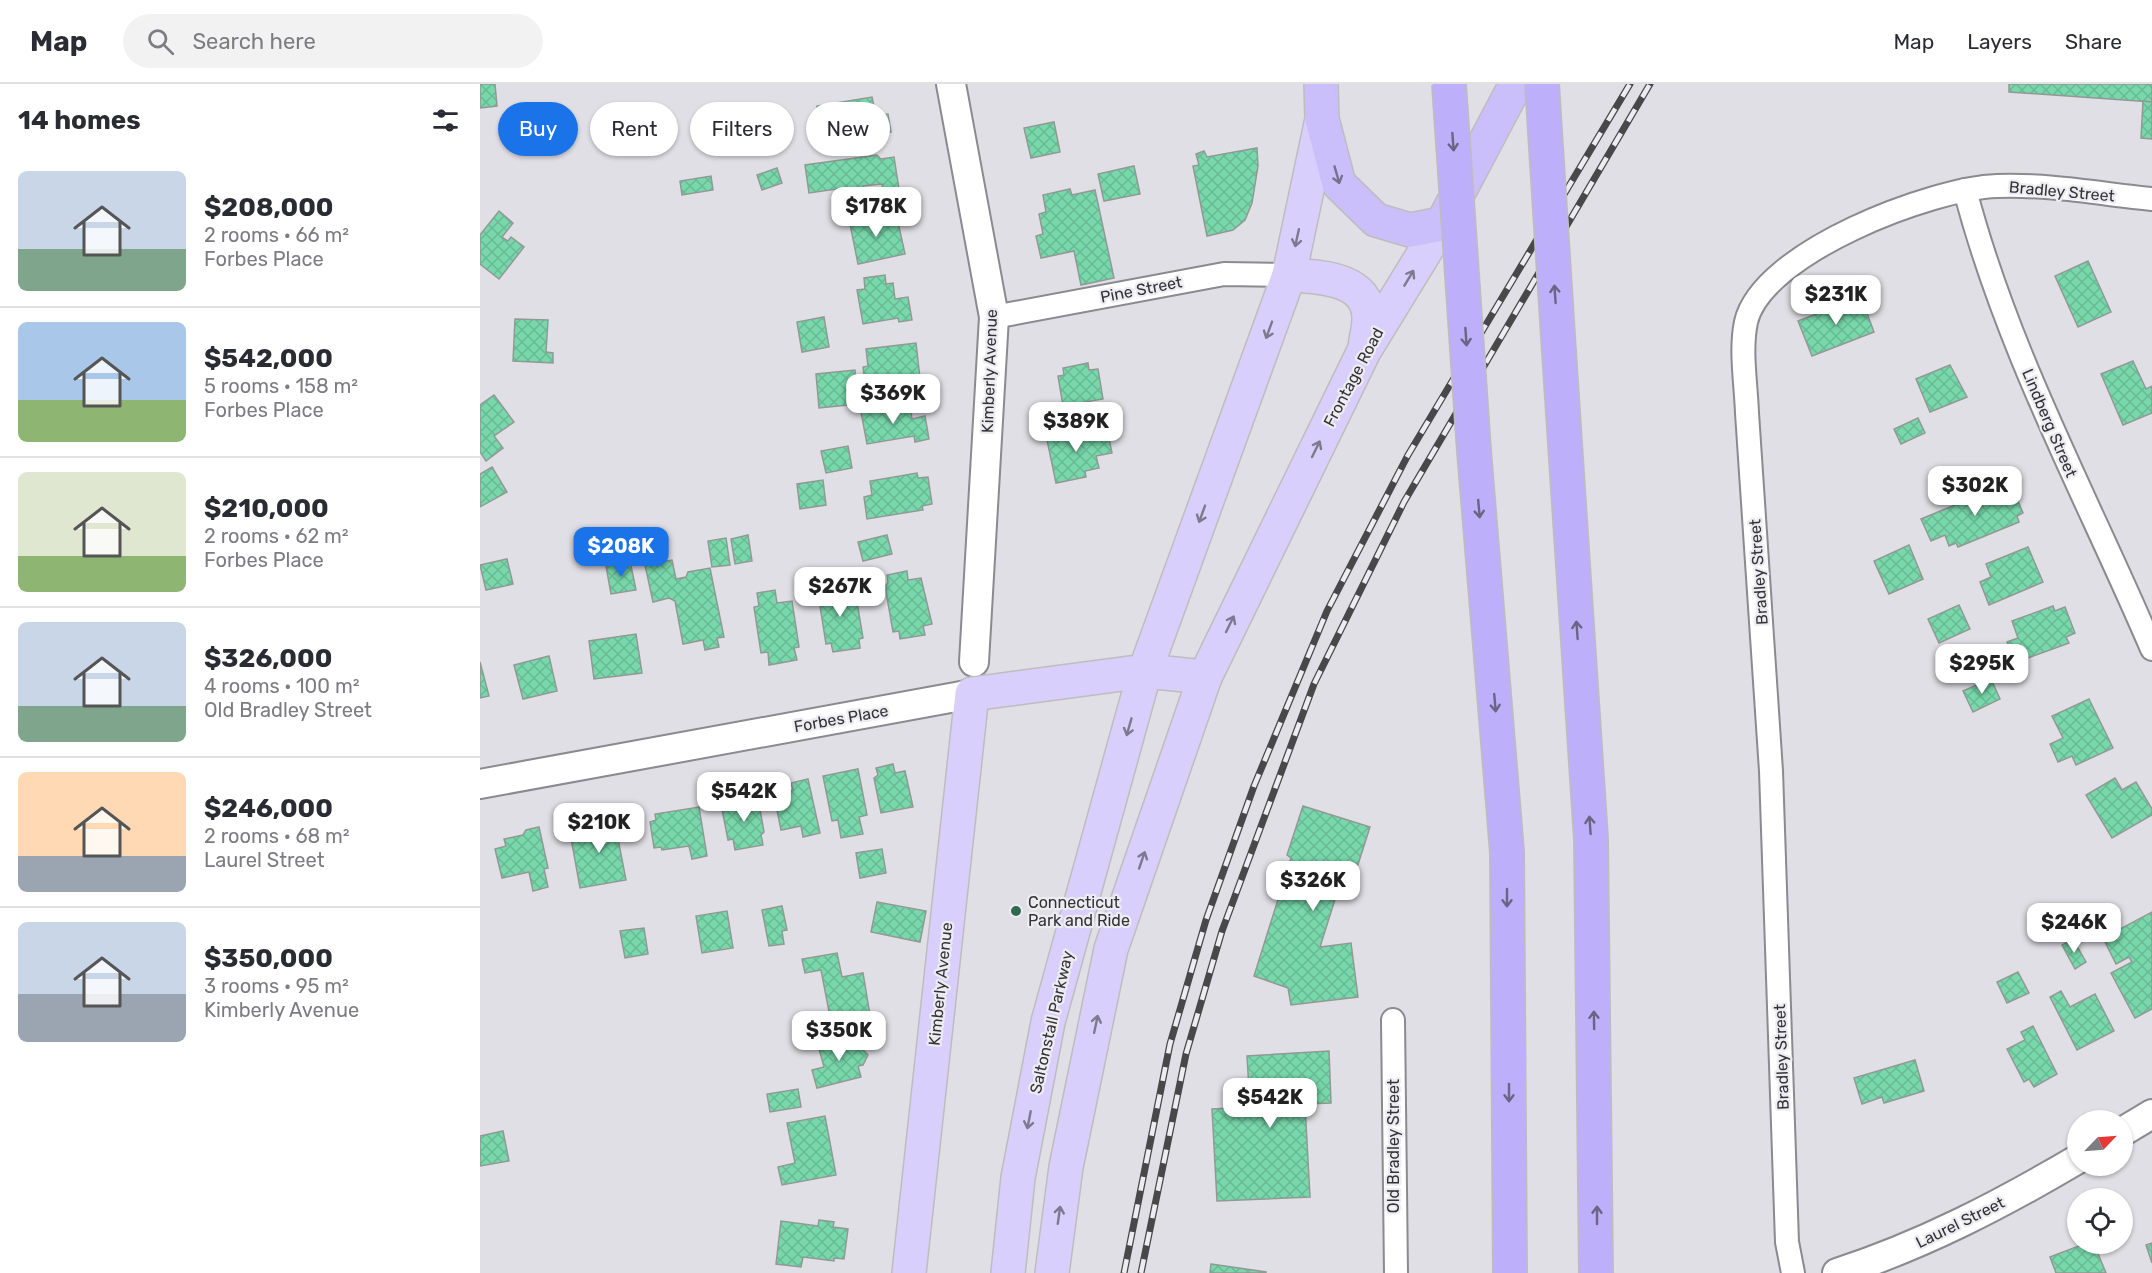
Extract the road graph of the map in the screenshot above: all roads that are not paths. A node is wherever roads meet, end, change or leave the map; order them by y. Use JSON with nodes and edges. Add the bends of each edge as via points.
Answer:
{"nodes":[{"id":1,"x":951,"y":84,"type":"edge"},
{"id":2,"x":1321,"y":84,"type":"edge"},
{"id":3,"x":1449,"y":84,"type":"edge"},
{"id":4,"x":1516,"y":84,"type":"edge"},
{"id":5,"x":1542,"y":84,"type":"edge"},
{"id":6,"x":1322,"y":119,"type":"junction"},
{"id":7,"x":1965,"y":190,"type":"junction"},
{"id":8,"x":2152,"y":199,"type":"edge"},
{"id":9,"x":1442,"y":224,"type":"junction"},
{"id":10,"x":1289,"y":275,"type":"junction"},
{"id":11,"x":994,"y":316,"type":"junction"},
{"id":12,"x":1364,"y":351,"type":"junction"},
{"id":13,"x":2152,"y":649,"type":"edge"},
{"id":14,"x":974,"y":662,"type":"dead end"},
{"id":15,"x":1145,"y":671,"type":"junction"},
{"id":16,"x":1204,"y":677,"type":"junction"},
{"id":17,"x":972,"y":694,"type":"junction"},
{"id":18,"x":480,"y":784,"type":"edge"},
{"id":19,"x":1393,"y":1020,"type":"dead end"},
{"id":20,"x":2152,"y":1114,"type":"edge"},
{"id":21,"x":2133,"y":1125,"type":"edge"},
{"id":22,"x":2067,"y":1165,"type":"edge"},
{"id":23,"x":909,"y":1273,"type":"edge"},
{"id":24,"x":1008,"y":1273,"type":"edge"},
{"id":25,"x":1052,"y":1273,"type":"edge"},
{"id":26,"x":1396,"y":1273,"type":"edge"},
{"id":27,"x":1510,"y":1273,"type":"edge"},
{"id":28,"x":1596,"y":1273,"type":"edge"},
{"id":29,"x":1793,"y":1273,"type":"edge"},
{"id":30,"x":1837,"y":1273,"type":"edge"}],
"edges":[{"from":1,"to":11,"type":"street","name":"Kimberly Avenue"},
{"from":2,"to":6,"type":"highway"},
{"from":3,"to":27,"type":"highway","one_way":true,"bridge":true,"via":[[1507,852]]},
{"from":4,"to":9,"type":"highway","name":"Frontage Road"},
{"from":28,"to":5,"type":"highway","one_way":true,"bridge":true,"via":[[1591,839]]},
{"from":6,"to":9,"type":"highway","one_way":true,"via":[[1339,184],[1376,220],[1410,230]]},
{"from":6,"to":10,"type":"main road","one_way":true},
{"from":7,"to":8,"type":"street","name":"Bradley Street","via":[[2021,186]]},
{"from":7,"to":13,"type":"street","name":"Lindberg Street","via":[[2003,313]]},
{"from":7,"to":29,"type":"street","name":"Bradley Street","via":[[1880,216],[1825,244],[1778,276],[1756,298],[1746,321],[1747,413],[1771,771],[1786,1242]]},
{"from":12,"to":9,"type":"main road","name":"Frontage Road","one_way":true},
{"from":10,"to":11,"type":"street","name":"Pine Street","via":[[1224,273]]},
{"from":10,"to":12,"type":"main road","via":[[1341,281],[1359,292],[1369,318]]},
{"from":10,"to":15,"type":"main road","one_way":true},
{"from":11,"to":14,"type":"street","name":"Kimberly Avenue"},
{"from":16,"to":12,"type":"main road","name":"Frontage Road","one_way":true},
{"from":15,"to":16,"type":"main road","name":"Forbes Place"},
{"from":15,"to":17,"type":"main road","name":"Forbes Place"},
{"from":15,"to":24,"type":"main road","name":"Saltonstall Parkway","one_way":true,"via":[[1048,1022],[1018,1178]]},
{"from":25,"to":16,"type":"main road","one_way":true,"via":[[1066,1167],[1112,949]]},
{"from":17,"to":18,"type":"street","name":"Forbes Place"},
{"from":17,"to":23,"type":"main road","name":"Kimberly Avenue"},
{"from":19,"to":26,"type":"street","name":"Old Bradley Street"},
{"from":20,"to":21,"type":"street"},
{"from":22,"to":30,"type":"street","name":"Laurel Street","via":[[1951,1229]]}]}
